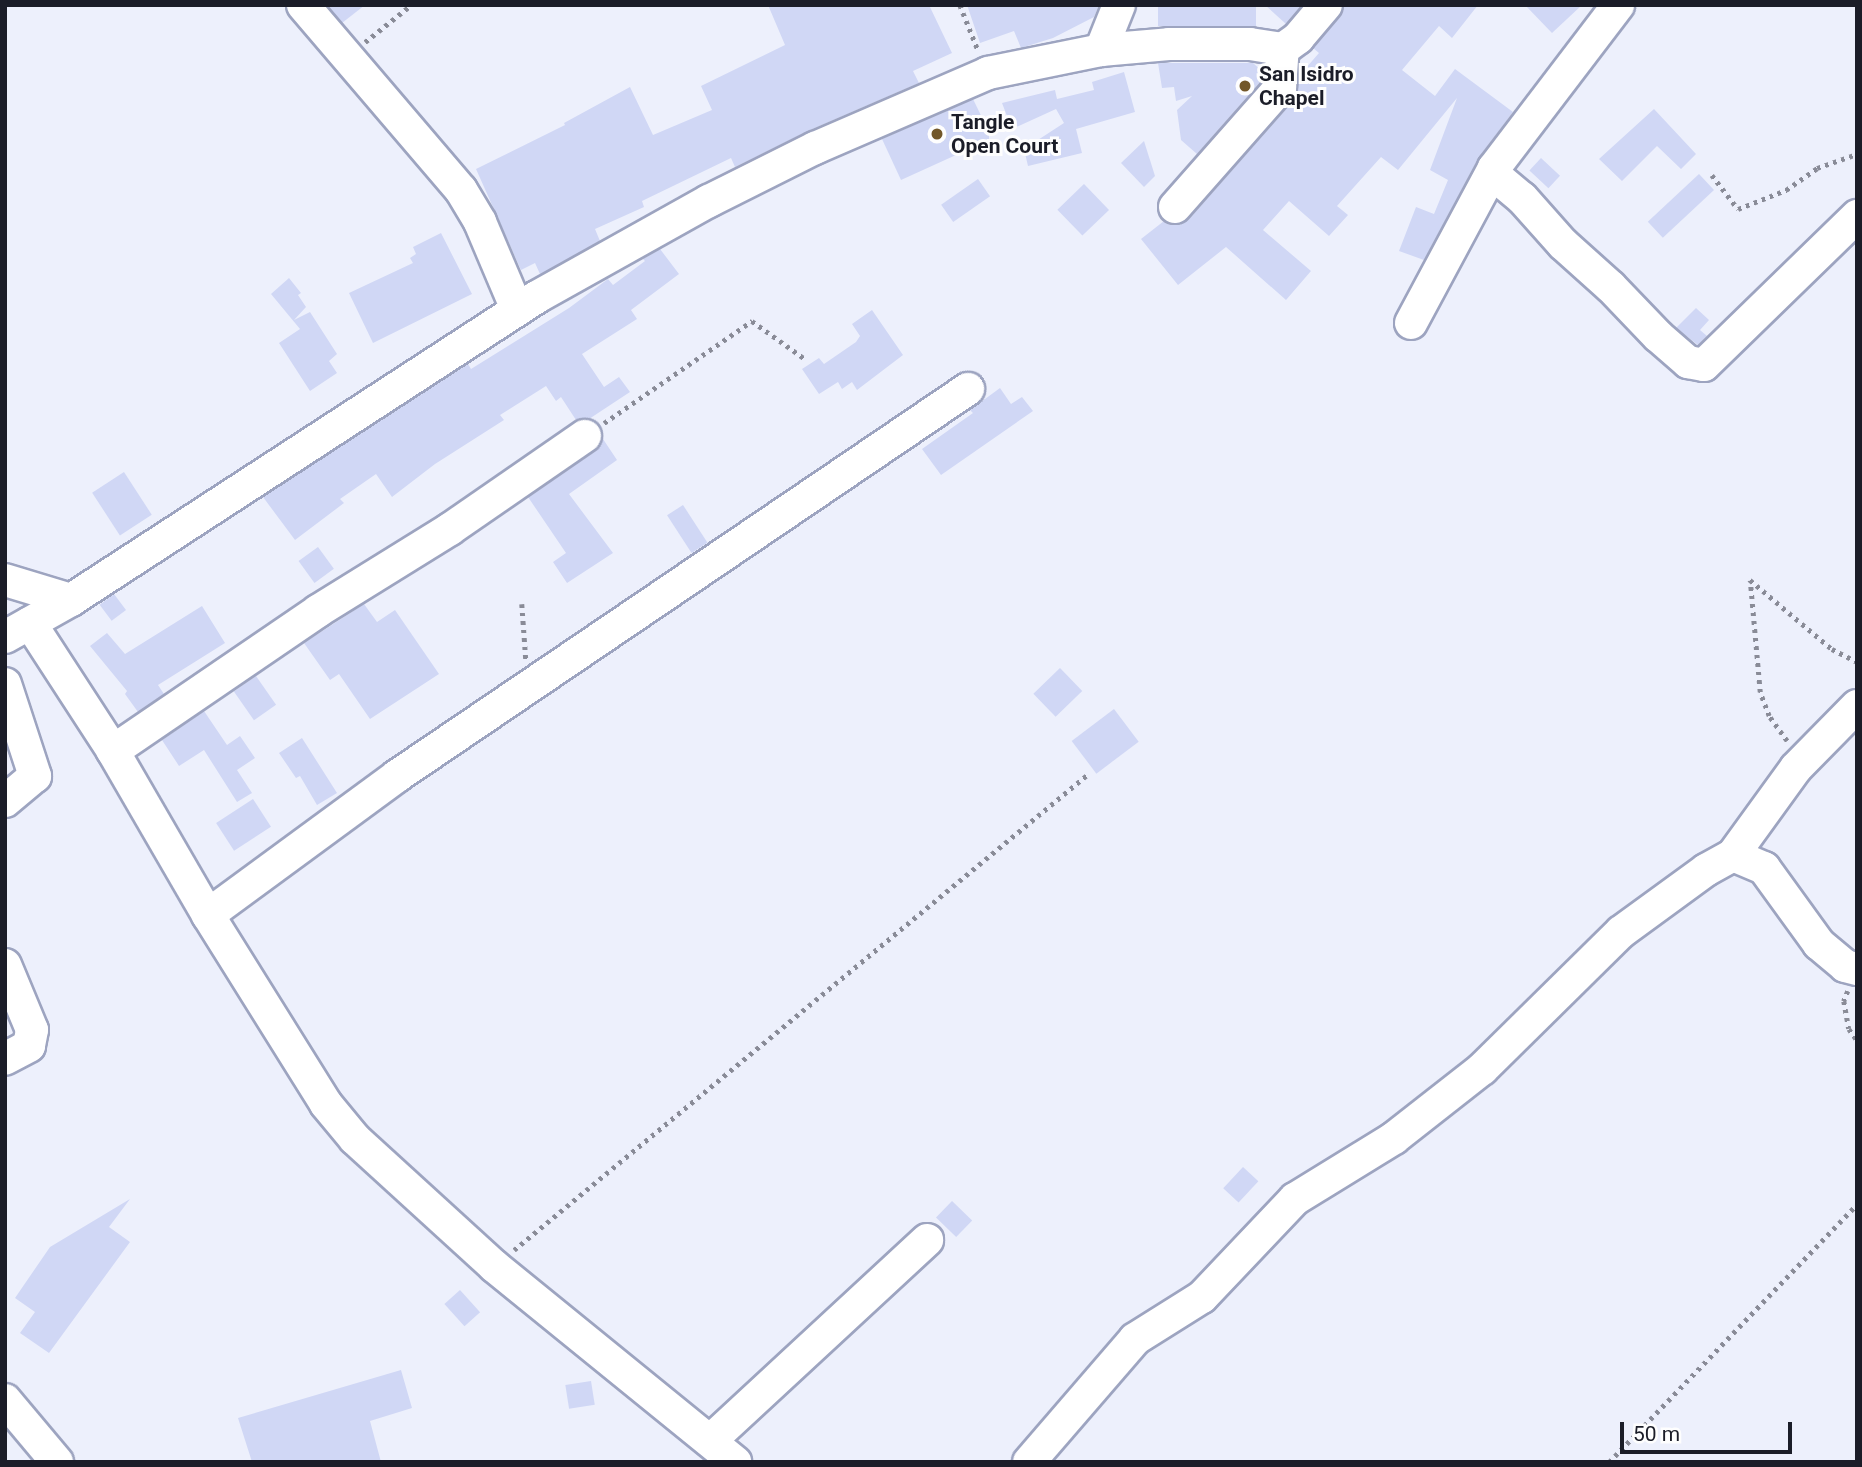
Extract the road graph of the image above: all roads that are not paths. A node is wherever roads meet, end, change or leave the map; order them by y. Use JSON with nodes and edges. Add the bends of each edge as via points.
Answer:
{"nodes":[{"id":1,"x":303,"y":5,"type":"edge"},
{"id":2,"x":1119,"y":5,"type":"edge"},
{"id":3,"x":1326,"y":5,"type":"edge"},
{"id":4,"x":1618,"y":5,"type":"edge"},
{"id":5,"x":1283,"y":49,"type":"junction"},
{"id":6,"x":1101,"y":50,"type":"junction"},
{"id":7,"x":1494,"y":168,"type":"junction"},
{"id":8,"x":1175,"y":207,"type":"dead end"},
{"id":9,"x":1857,"y":216,"type":"edge"},
{"id":10,"x":517,"y":309,"type":"junction"},
{"id":11,"x":1411,"y":323,"type":"dead end"},
{"id":12,"x":968,"y":389,"type":"dead end"},
{"id":13,"x":585,"y":436,"type":"road end"},
{"id":14,"x":5,"y":580,"type":"edge"},
{"id":15,"x":71,"y":600,"type":"junction"},
{"id":16,"x":18,"y":630,"type":"edge"},
{"id":17,"x":5,"y":684,"type":"edge"},
{"id":18,"x":1857,"y":706,"type":"edge"},
{"id":19,"x":113,"y":751,"type":"junction"},
{"id":20,"x":5,"y":801,"type":"edge"},
{"id":21,"x":1733,"y":855,"type":"junction"},
{"id":22,"x":208,"y":915,"type":"junction"},
{"id":23,"x":5,"y":965,"type":"edge"},
{"id":24,"x":1855,"y":974,"type":"edge"},
{"id":25,"x":5,"y":1059,"type":"edge"},
{"id":26,"x":928,"y":1240,"type":"dead end"},
{"id":27,"x":5,"y":1400,"type":"edge"},
{"id":28,"x":710,"y":1441,"type":"junction"},
{"id":29,"x":57,"y":1462,"type":"edge"},
{"id":30,"x":735,"y":1462,"type":"edge"},
{"id":31,"x":1029,"y":1462,"type":"edge"}],
"edges":[{"from":1,"to":10,"type":"street","via":[[461,190],[480,222]]},
{"from":2,"to":6,"type":"street"},
{"from":3,"to":5,"type":"street"},
{"from":4,"to":7,"type":"street"},
{"from":5,"to":6,"type":"street","via":[[1250,44],[1170,44]]},
{"from":5,"to":8,"type":"street","via":[[1280,88]]},
{"from":6,"to":10,"type":"street","via":[[988,73],[815,148],[709,201]]},
{"from":7,"to":9,"type":"street","via":[[1499,179],[1664,343],[1688,362],[1704,366]]},
{"from":7,"to":11,"type":"street"},
{"from":10,"to":15,"type":"street"},
{"from":12,"to":22,"type":"street","via":[[397,776]]},
{"from":13,"to":19,"type":"street"},
{"from":14,"to":15,"type":"street"},
{"from":15,"to":16,"type":"street"},
{"from":16,"to":19,"type":"street"},
{"from":17,"to":20,"type":"street","via":[[35,776]]},
{"from":18,"to":21,"type":"street","via":[[1796,768]]},
{"from":19,"to":22,"type":"street"},
{"from":21,"to":24,"type":"street","via":[[1764,868],[1819,944]]},
{"from":21,"to":31,"type":"street","via":[[1621,932],[1482,1069],[1394,1138],[1295,1199],[1202,1297],[1135,1339]]},
{"from":22,"to":28,"type":"street","via":[[326,1104],[355,1139],[494,1266]]},
{"from":23,"to":25,"type":"street","via":[[32,1030],[29,1046]]},
{"from":26,"to":28,"type":"street"},
{"from":27,"to":29,"type":"street"},
{"from":28,"to":30,"type":"street"}]}
